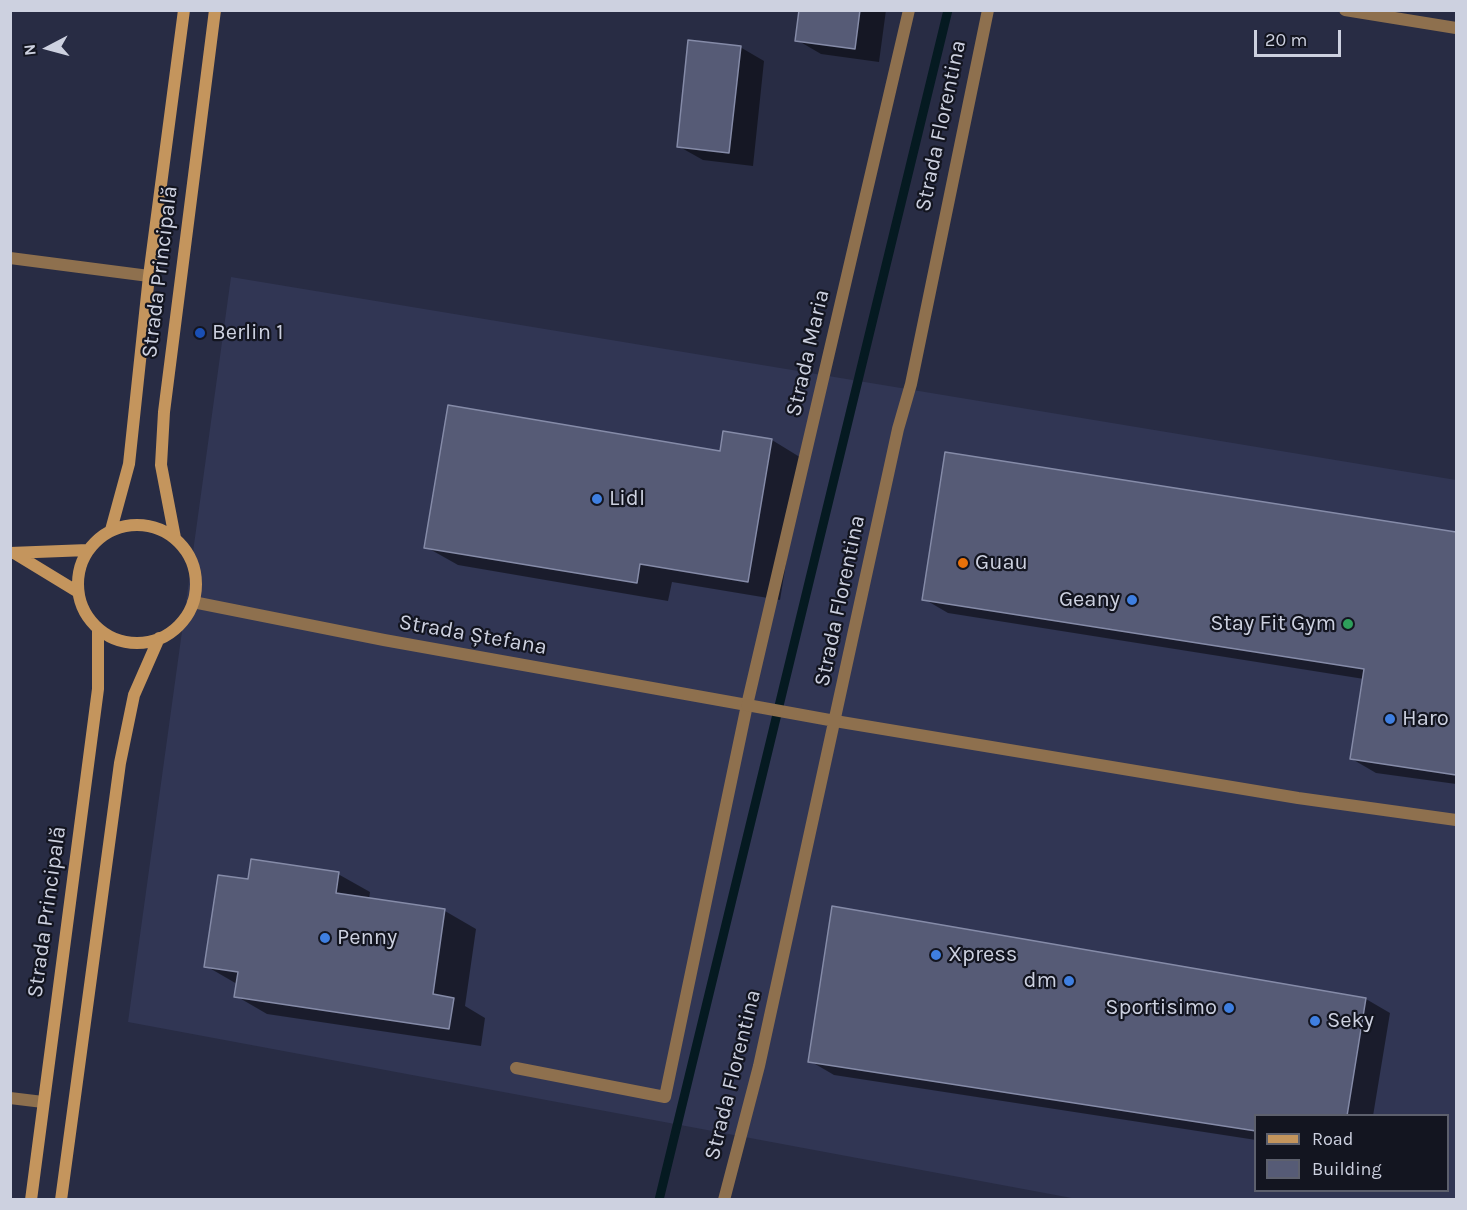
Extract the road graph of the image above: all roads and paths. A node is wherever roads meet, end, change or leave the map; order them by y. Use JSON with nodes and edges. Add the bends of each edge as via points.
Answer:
{"nodes":[{"id":1,"x":184,"y":10,"type":"edge"},
{"id":2,"x":215,"y":10,"type":"edge"},
{"id":3,"x":909,"y":10,"type":"edge"},
{"id":4,"x":988,"y":10,"type":"edge"},
{"id":5,"x":1347,"y":11,"type":"edge"},
{"id":6,"x":1456,"y":28,"type":"edge"},
{"id":7,"x":10,"y":258,"type":"edge"},
{"id":8,"x":149,"y":276,"type":"junction"},
{"id":9,"x":111,"y":530,"type":"junction"},
{"id":10,"x":175,"y":538,"type":"junction"},
{"id":11,"x":88,"y":550,"type":"junction"},
{"id":12,"x":12,"y":553,"type":"edge"},
{"id":13,"x":78,"y":592,"type":"junction"},
{"id":14,"x":193,"y":602,"type":"junction"},
{"id":15,"x":98,"y":629,"type":"junction"},
{"id":16,"x":159,"y":638,"type":"junction"},
{"id":17,"x":753,"y":706,"type":"junction"},
{"id":18,"x":835,"y":721,"type":"junction"},
{"id":19,"x":1456,"y":820,"type":"edge"},
{"id":20,"x":516,"y":1068,"type":"dead end"},
{"id":21,"x":10,"y":1098,"type":"edge"},
{"id":22,"x":43,"y":1102,"type":"junction"},
{"id":23,"x":31,"y":1200,"type":"edge"},
{"id":24,"x":62,"y":1200,"type":"edge"},
{"id":25,"x":724,"y":1200,"type":"edge"}],
"edges":[{"from":1,"to":8,"type":"main road","name":"Strada Principală"},
{"from":2,"to":10,"type":"main road","name":"Strada Principală","via":[[164,412],[161,465]]},
{"from":3,"to":17,"type":"street","name":"Strada Maria"},
{"from":4,"to":18,"type":"street","name":"Strada Florentina","via":[[911,384]]},
{"from":5,"to":6,"type":"street"},
{"from":7,"to":8,"type":"street"},
{"from":8,"to":9,"type":"main road","name":"Strada Principală","via":[[129,464]]},
{"from":9,"to":10,"type":"main road","via":[[144,525]]},
{"from":9,"to":11,"type":"main road"},
{"from":10,"to":14,"type":"main road","via":[[193,567]]},
{"from":11,"to":12,"type":"main road"},
{"from":11,"to":13,"type":"main road","via":[[79,570]]},
{"from":12,"to":13,"type":"main road"},
{"from":13,"to":15,"type":"main road","via":[[88,618]]},
{"from":14,"to":16,"type":"main road","via":[[180,623]]},
{"from":14,"to":17,"type":"street","name":"Strada Ștefana"},
{"from":15,"to":16,"type":"main road","via":[[128,642]]},
{"from":15,"to":22,"type":"main road","name":"Strada Principală","via":[[98,689]]},
{"from":16,"to":24,"type":"main road","via":[[134,695],[120,763]]},
{"from":17,"to":18,"type":"street","name":"Strada Ștefana"},
{"from":17,"to":20,"type":"street","name":"Strada Maria","via":[[665,1097]]},
{"from":18,"to":19,"type":"street","name":"Strada Ștefana"},
{"from":18,"to":25,"type":"street","name":"Strada Florentina","via":[[759,1066]]},
{"from":21,"to":22,"type":"street"},
{"from":22,"to":23,"type":"main road","name":"Strada Principală"}]}
